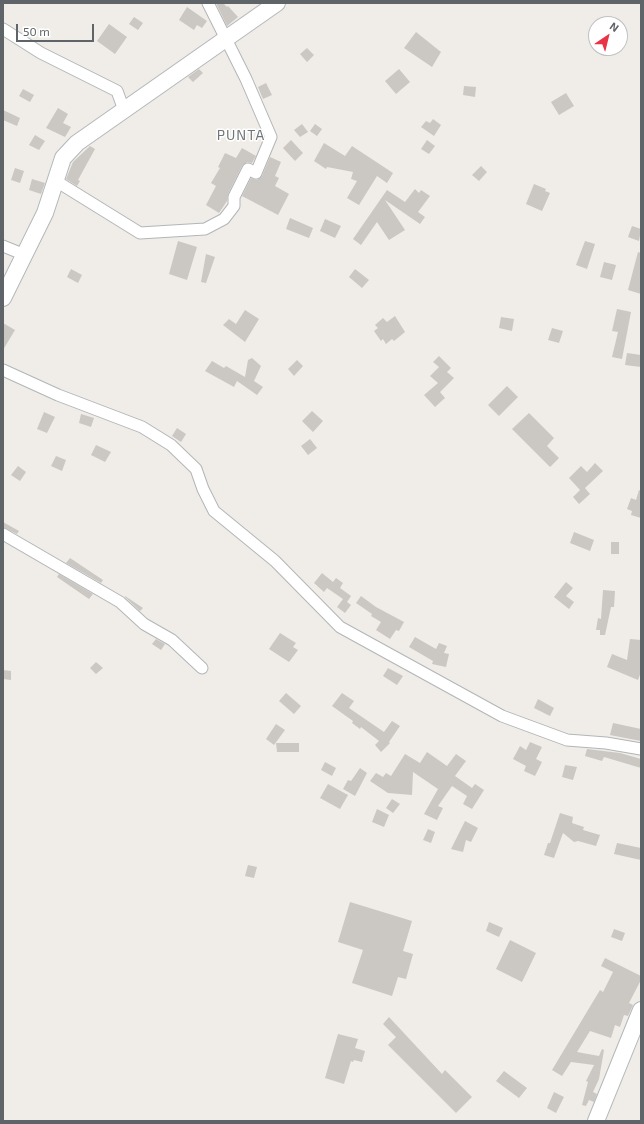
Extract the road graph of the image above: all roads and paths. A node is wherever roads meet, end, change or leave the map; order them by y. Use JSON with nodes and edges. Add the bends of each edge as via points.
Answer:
{"nodes":[{"id":1,"x":208,"y":3,"type":"edge"},
{"id":2,"x":277,"y":3,"type":"edge"},
{"id":3,"x":3,"y":29,"type":"edge"},
{"id":4,"x":225,"y":39,"type":"junction"},
{"id":5,"x":124,"y":110,"type":"junction"},
{"id":6,"x":56,"y":181,"type":"junction"},
{"id":7,"x":3,"y":246,"type":"edge"},
{"id":8,"x":25,"y":255,"type":"junction"},
{"id":9,"x":3,"y":298,"type":"edge"},
{"id":10,"x":3,"y":370,"type":"edge"},
{"id":11,"x":3,"y":534,"type":"edge"},
{"id":12,"x":202,"y":668,"type":"dead end"},
{"id":13,"x":641,"y":749,"type":"edge"},
{"id":14,"x":641,"y":1010,"type":"edge"},
{"id":15,"x":596,"y":1121,"type":"edge"}],
"edges":[{"from":1,"to":4,"type":"street"},
{"from":2,"to":4,"type":"street"},
{"from":3,"to":5,"type":"street","via":[[41,53],[117,91]]},
{"from":4,"to":5,"type":"street"},
{"from":4,"to":6,"type":"street","via":[[246,79],[271,137],[256,173],[248,169],[234,197],[234,206],[224,219],[205,229],[140,233]]},
{"from":5,"to":6,"type":"street","via":[[77,143],[63,158]]},
{"from":6,"to":8,"type":"street","via":[[46,213]]},
{"from":7,"to":8,"type":"street"},
{"from":8,"to":9,"type":"street"},
{"from":10,"to":13,"type":"street","via":[[58,395],[142,427],[171,446],[196,469],[202,489],[214,511],[275,561],[340,627],[502,716],[567,740]]},
{"from":11,"to":12,"type":"street","via":[[120,602],[144,624],[172,640]]},
{"from":14,"to":15,"type":"street"}]}
